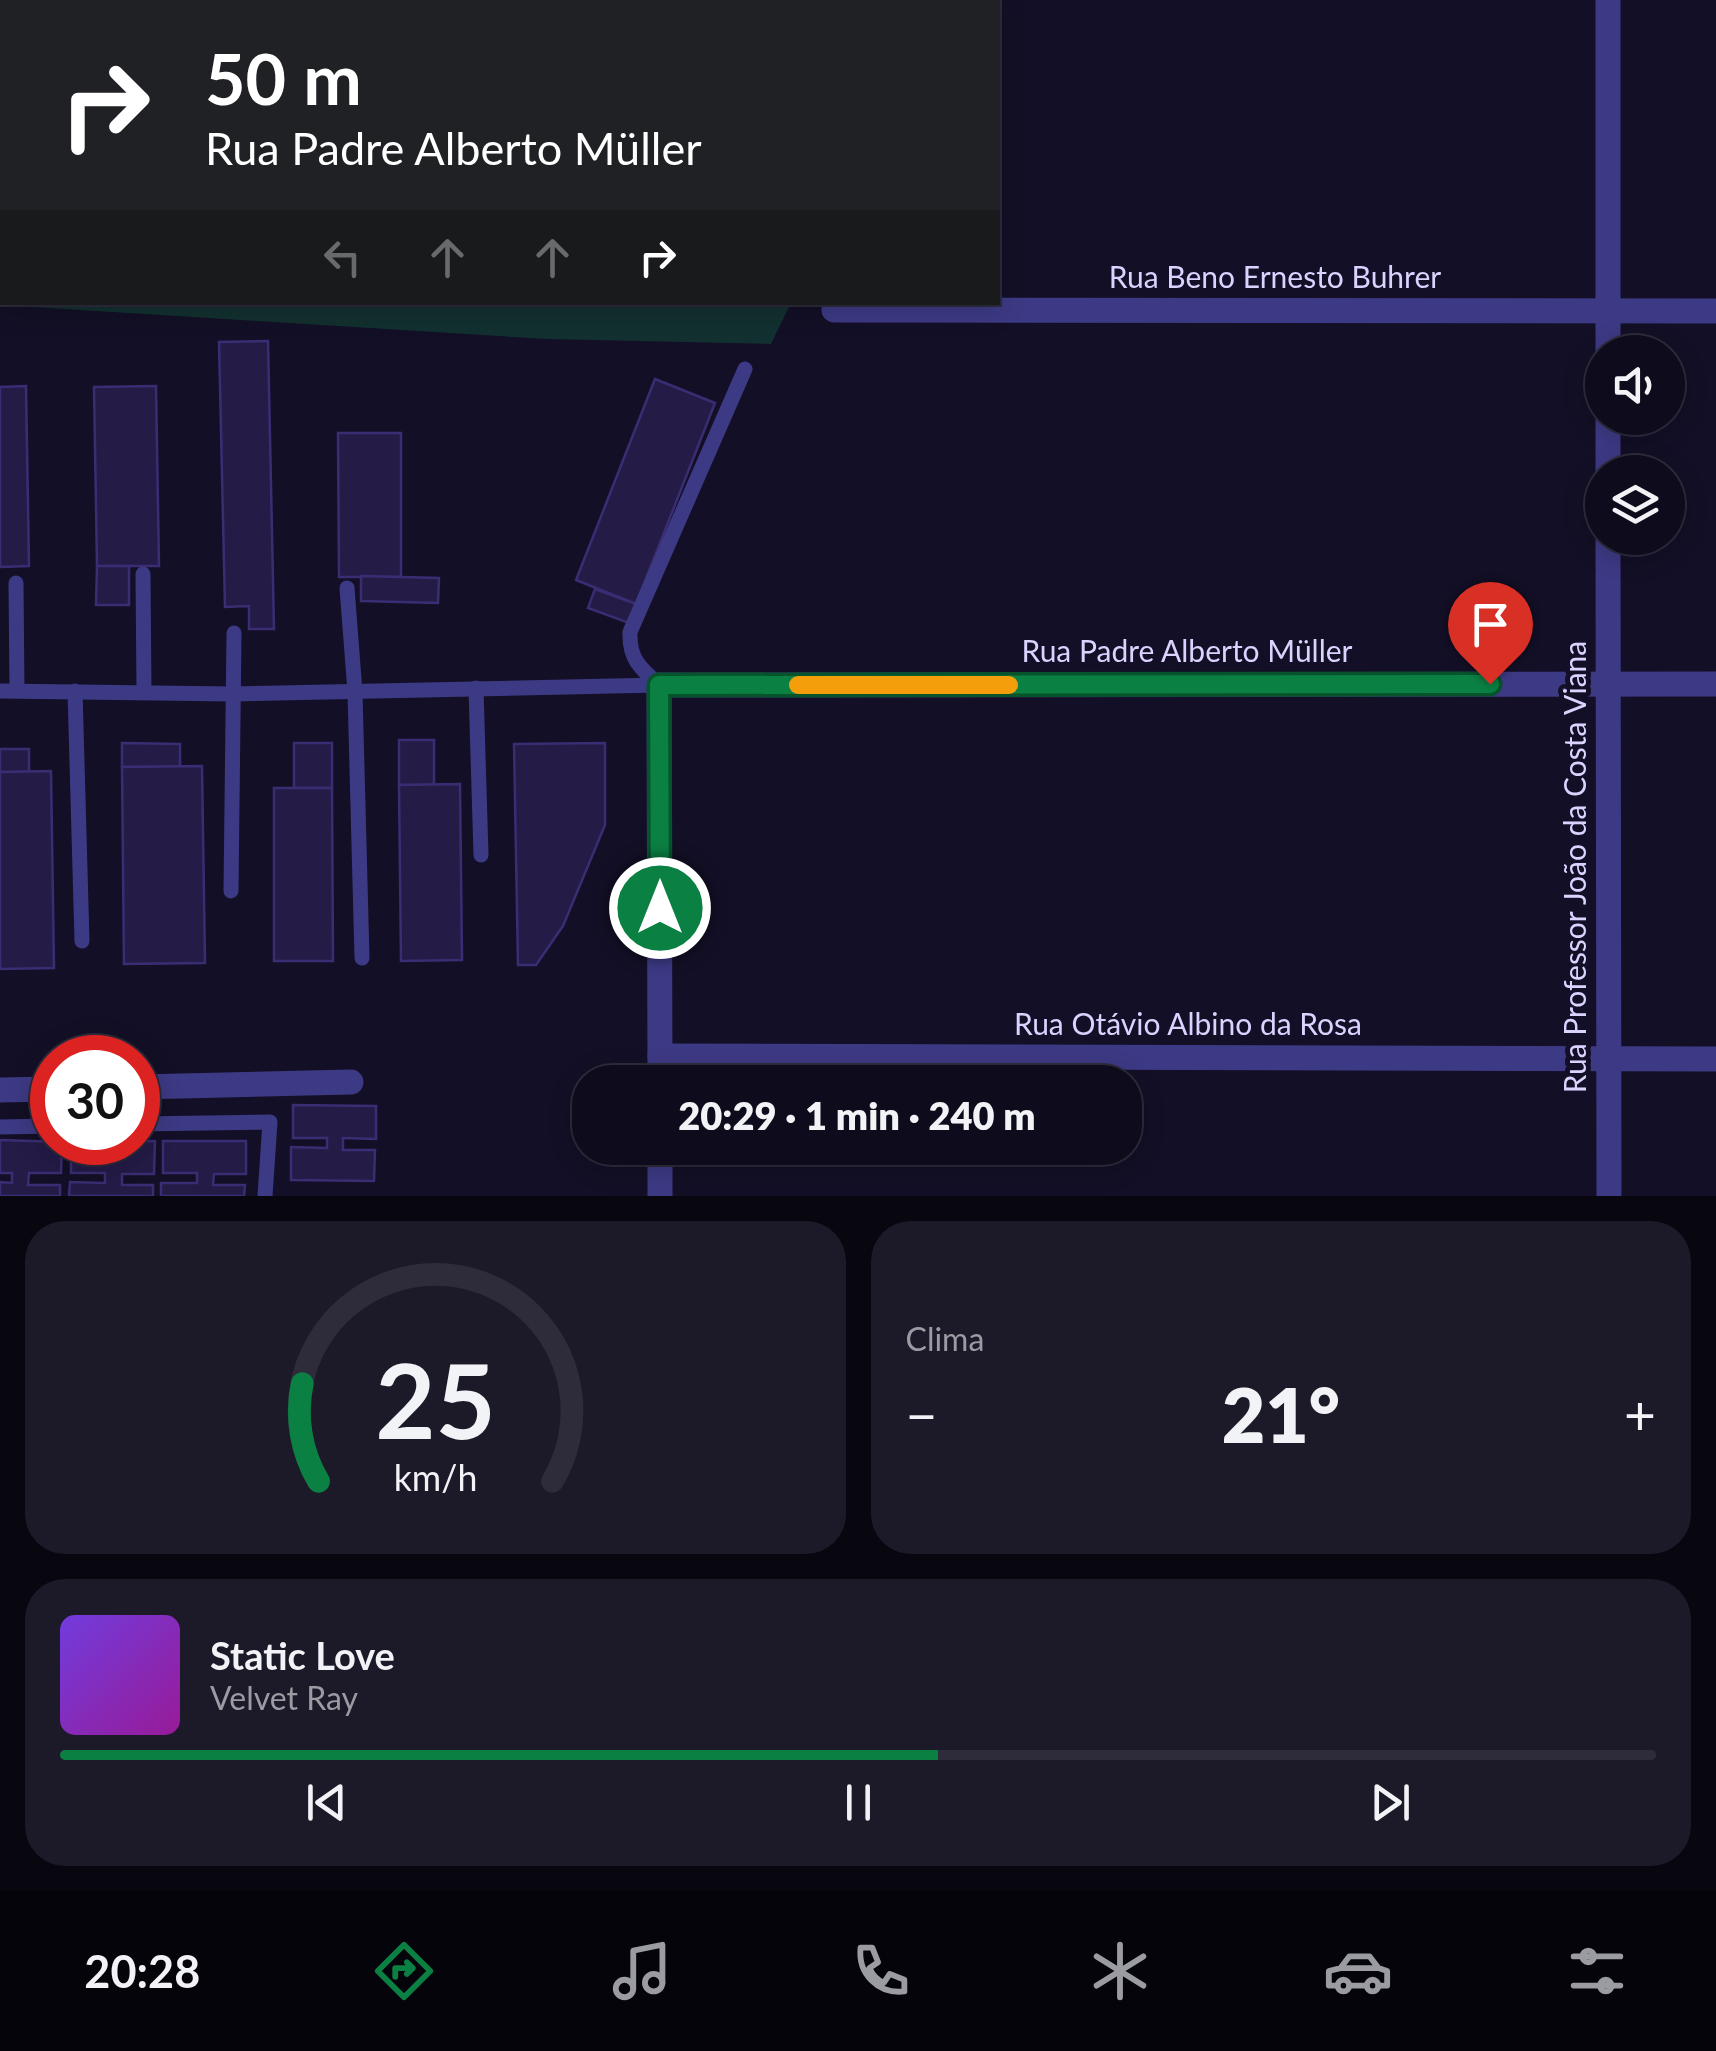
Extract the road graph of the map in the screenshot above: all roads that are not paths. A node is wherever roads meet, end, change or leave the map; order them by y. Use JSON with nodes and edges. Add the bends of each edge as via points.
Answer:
{"nodes":[{"id":1,"x":1608,"y":0,"type":"edge"},
{"id":2,"x":834,"y":310,"type":"dead end"},
{"id":3,"x":1608,"y":311,"type":"junction"},
{"id":4,"x":1716,"y":311,"type":"edge"},
{"id":5,"x":1608,"y":335,"type":"edge"},
{"id":6,"x":745,"y":369,"type":"dead end"},
{"id":7,"x":1608,"y":555,"type":"edge"},
{"id":8,"x":143,"y":574,"type":"dead end"},
{"id":9,"x":16,"y":582,"type":"dead end"},
{"id":10,"x":346,"y":588,"type":"dead end"},
{"id":11,"x":234,"y":633,"type":"dead end"},
{"id":12,"x":1609,"y":684,"type":"junction"},
{"id":13,"x":1716,"y":684,"type":"edge"},
{"id":14,"x":659,"y":685,"type":"junction"},
{"id":15,"x":476,"y":688,"type":"junction"},
{"id":16,"x":8,"y":691,"type":"edge"},
{"id":17,"x":74,"y":692,"type":"junction"},
{"id":18,"x":144,"y":692,"type":"junction"},
{"id":19,"x":355,"y":692,"type":"junction"},
{"id":20,"x":233,"y":694,"type":"junction"},
{"id":21,"x":481,"y":856,"type":"dead end"},
{"id":22,"x":231,"y":891,"type":"dead end"},
{"id":23,"x":82,"y":941,"type":"dead end"},
{"id":24,"x":362,"y":958,"type":"dead end"},
{"id":25,"x":1609,"y":1059,"type":"junction"},
{"id":26,"x":1716,"y":1060,"type":"edge"},
{"id":27,"x":660,"y":1065,"type":"edge"},
{"id":28,"x":1040,"y":1065,"type":"edge"},
{"id":29,"x":350,"y":1082,"type":"dead end"},
{"id":30,"x":160,"y":1086,"type":"edge"},
{"id":31,"x":30,"y":1089,"type":"edge"},
{"id":32,"x":0,"y":1090,"type":"edge"},
{"id":33,"x":160,"y":1124,"type":"edge"},
{"id":34,"x":30,"y":1126,"type":"edge"},
{"id":35,"x":0,"y":1127,"type":"edge"},
{"id":36,"x":660,"y":1165,"type":"edge"},
{"id":37,"x":265,"y":1196,"type":"edge"},
{"id":38,"x":660,"y":1196,"type":"edge"},
{"id":39,"x":1609,"y":1196,"type":"edge"}],
"edges":[{"from":1,"to":3,"type":"street"},
{"from":2,"to":3,"type":"street","name":"Rua Beno Ernesto Buhrer"},
{"from":3,"to":4,"type":"street","name":"Rua Beno Ernesto Buhrer"},
{"from":3,"to":5,"type":"street"},
{"from":6,"to":14,"type":"lane","via":[[630,632],[634,663]]},
{"from":7,"to":12,"type":"street","name":"Rua Professor João da Costa Viana"},
{"from":8,"to":18,"type":"lane"},
{"from":9,"to":16,"type":"lane"},
{"from":10,"to":19,"type":"lane"},
{"from":11,"to":20,"type":"lane"},
{"from":12,"to":13,"type":"street","name":"Rua Padre Alberto Müller"},
{"from":12,"to":14,"type":"street","name":"Rua Padre Alberto Müller"},
{"from":12,"to":25,"type":"street","name":"Rua Professor João da Costa Viana"},
{"from":14,"to":15,"type":"lane"},
{"from":14,"to":27,"type":"street"},
{"from":15,"to":19,"type":"lane"},
{"from":15,"to":21,"type":"lane"},
{"from":16,"to":17,"type":"lane"},
{"from":17,"to":18,"type":"lane"},
{"from":17,"to":23,"type":"lane"},
{"from":18,"to":20,"type":"lane"},
{"from":19,"to":20,"type":"lane"},
{"from":19,"to":24,"type":"lane"},
{"from":20,"to":22,"type":"lane"},
{"from":25,"to":26,"type":"street","name":"Rua Otávio Albino da Rosa"},
{"from":25,"to":28,"type":"street","name":"Rua Otávio Albino da Rosa"},
{"from":25,"to":39,"type":"street","name":"Rua Professor João da Costa Viana"},
{"from":29,"to":30,"type":"street"},
{"from":31,"to":32,"type":"street"},
{"from":33,"to":37,"type":"lane","via":[[270,1122]]},
{"from":34,"to":35,"type":"lane"},
{"from":36,"to":38,"type":"street"}]}
